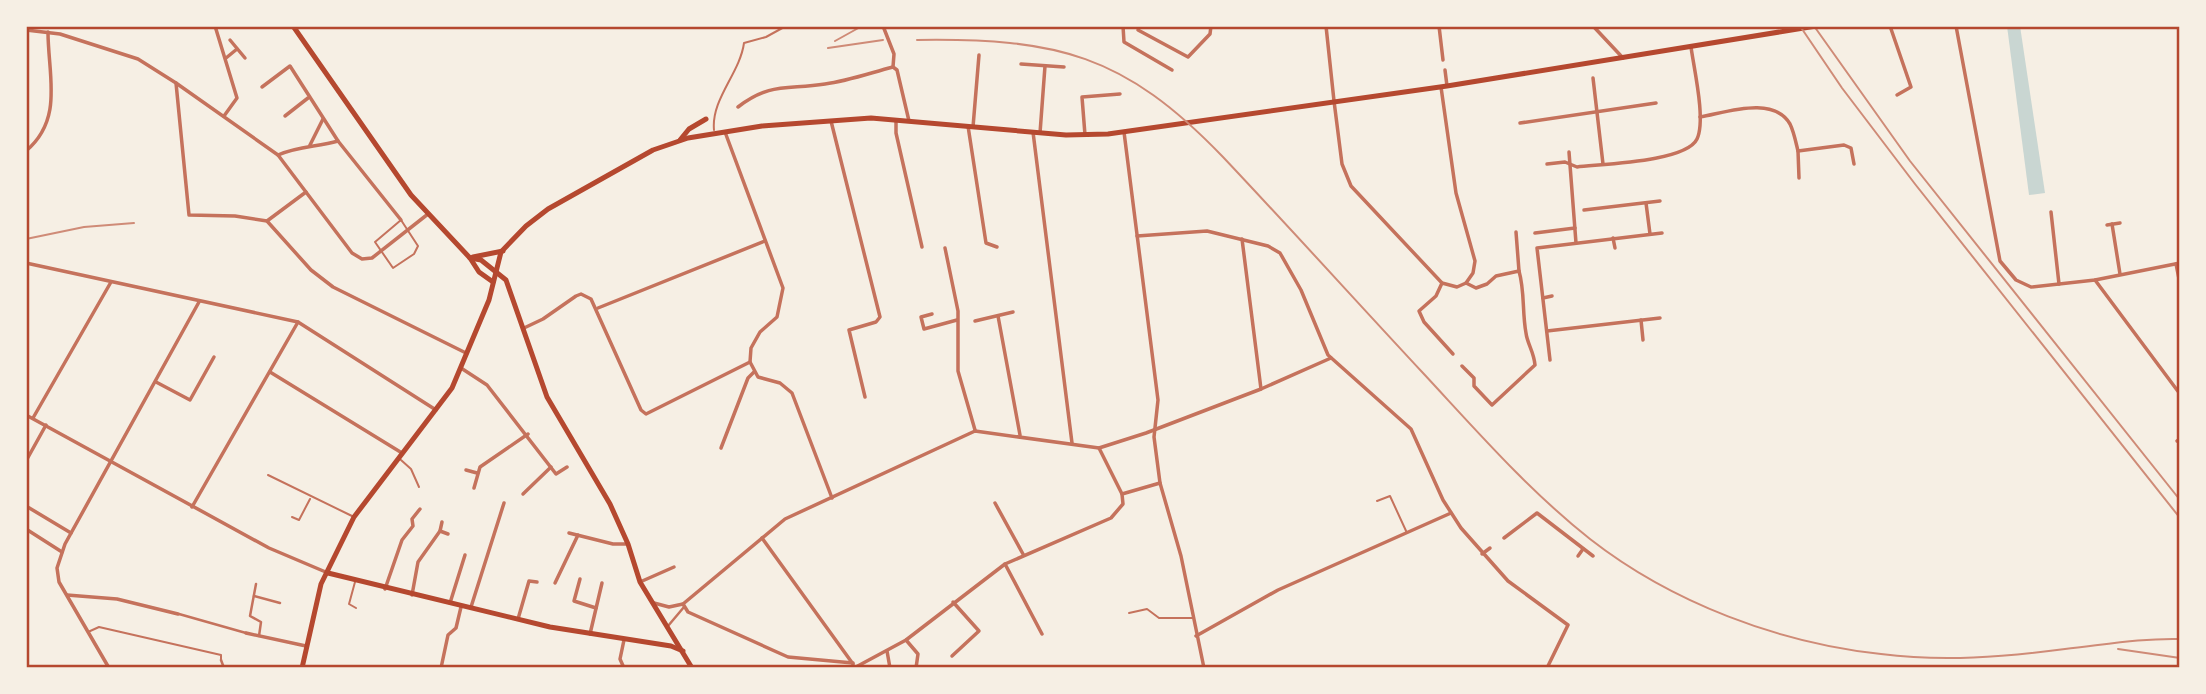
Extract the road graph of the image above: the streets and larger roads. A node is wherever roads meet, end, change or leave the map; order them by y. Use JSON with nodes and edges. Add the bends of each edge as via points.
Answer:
{"nodes":[{"id":1,"x":215,"y":26,"type":"edge"},
{"id":2,"x":293,"y":26,"type":"edge"},
{"id":3,"x":883,"y":26,"type":"edge"},
{"id":4,"x":1017,"y":26,"type":"edge"},
{"id":5,"x":1031,"y":26,"type":"edge"},
{"id":6,"x":1123,"y":26,"type":"edge"},
{"id":7,"x":1212,"y":26,"type":"edge"},
{"id":8,"x":1326,"y":26,"type":"edge"},
{"id":9,"x":1439,"y":26,"type":"edge"},
{"id":10,"x":1593,"y":26,"type":"edge"},
{"id":11,"x":1816,"y":26,"type":"edge"},
{"id":12,"x":1890,"y":26,"type":"edge"},
{"id":13,"x":1956,"y":26,"type":"edge"},
{"id":14,"x":26,"y":30,"type":"edge"},
{"id":15,"x":1138,"y":30,"type":"dead end"},
{"id":16,"x":1779,"y":30,"type":"edge"},
{"id":17,"x":48,"y":31,"type":"junction"},
{"id":18,"x":230,"y":40,"type":"dead end"},
{"id":19,"x":1691,"y":47,"type":"junction"},
{"id":20,"x":237,"y":49,"type":"junction"},
{"id":21,"x":979,"y":55,"type":"dead end"},
{"id":22,"x":226,"y":58,"type":"junction"},
{"id":23,"x":245,"y":58,"type":"dead end"},
{"id":24,"x":1623,"y":58,"type":"junction"},
{"id":25,"x":1443,"y":60,"type":"dead end"},
{"id":26,"x":1021,"y":64,"type":"dead end"},
{"id":27,"x":1045,"y":66,"type":"junction"},
{"id":28,"x":893,"y":67,"type":"junction"},
{"id":29,"x":1064,"y":67,"type":"dead end"},
{"id":30,"x":1172,"y":70,"type":"dead end"},
{"id":31,"x":1445,"y":70,"type":"dead end"},
{"id":32,"x":1593,"y":78,"type":"dead end"},
{"id":33,"x":176,"y":83,"type":"junction"},
{"id":34,"x":1444,"y":86,"type":"junction"},
{"id":35,"x":262,"y":87,"type":"dead end"},
{"id":36,"x":1120,"y":94,"type":"dead end"},
{"id":37,"x":1897,"y":95,"type":"dead end"},
{"id":38,"x":308,"y":98,"type":"junction"},
{"id":39,"x":1334,"y":101,"type":"junction"},
{"id":40,"x":1656,"y":103,"type":"dead end"},
{"id":41,"x":738,"y":107,"type":"dead end"},
{"id":42,"x":1597,"y":114,"type":"junction"},
{"id":43,"x":224,"y":116,"type":"junction"},
{"id":44,"x":285,"y":116,"type":"dead end"},
{"id":45,"x":1699,"y":117,"type":"junction"},
{"id":46,"x":323,"y":119,"type":"junction"},
{"id":47,"x":706,"y":119,"type":"dead end"},
{"id":48,"x":831,"y":119,"type":"junction"},
{"id":49,"x":896,"y":120,"type":"junction"},
{"id":50,"x":909,"y":121,"type":"junction"},
{"id":51,"x":1520,"y":123,"type":"dead end"},
{"id":52,"x":970,"y":127,"type":"junction"},
{"id":53,"x":725,"y":132,"type":"junction"},
{"id":54,"x":1124,"y":132,"type":"junction"},
{"id":55,"x":1036,"y":133,"type":"junction"},
{"id":56,"x":1084,"y":135,"type":"junction"},
{"id":57,"x":338,"y":141,"type":"junction"},
{"id":58,"x":680,"y":141,"type":"junction"},
{"id":59,"x":310,"y":145,"type":"junction"},
{"id":60,"x":26,"y":151,"type":"edge"},
{"id":61,"x":1798,"y":151,"type":"junction"},
{"id":62,"x":1569,"y":152,"type":"dead end"},
{"id":63,"x":278,"y":155,"type":"junction"},
{"id":64,"x":1547,"y":164,"type":"dead end"},
{"id":65,"x":1603,"y":164,"type":"junction"},
{"id":66,"x":1854,"y":164,"type":"dead end"},
{"id":67,"x":1570,"y":166,"type":"junction"},
{"id":68,"x":1799,"y":178,"type":"dead end"},
{"id":69,"x":306,"y":192,"type":"junction"},
{"id":70,"x":1660,"y":201,"type":"dead end"},
{"id":71,"x":1646,"y":203,"type":"junction"},
{"id":72,"x":1584,"y":210,"type":"dead end"},
{"id":73,"x":2051,"y":212,"type":"dead end"},
{"id":74,"x":428,"y":214,"type":"junction"},
{"id":75,"x":401,"y":220,"type":"road end"},
{"id":76,"x":267,"y":221,"type":"junction"},
{"id":77,"x":2120,"y":223,"type":"dead end"},
{"id":78,"x":1575,"y":228,"type":"junction"},
{"id":79,"x":1516,"y":232,"type":"dead end"},
{"id":80,"x":1535,"y":233,"type":"dead end"},
{"id":81,"x":1662,"y":233,"type":"dead end"},
{"id":82,"x":1650,"y":234,"type":"junction"},
{"id":83,"x":1137,"y":236,"type":"junction"},
{"id":84,"x":1242,"y":239,"type":"junction"},
{"id":85,"x":1613,"y":239,"type":"junction"},
{"id":86,"x":765,"y":241,"type":"junction"},
{"id":87,"x":1576,"y":243,"type":"junction"},
{"id":88,"x":922,"y":247,"type":"dead end"},
{"id":89,"x":997,"y":247,"type":"dead end"},
{"id":90,"x":945,"y":248,"type":"dead end"},
{"id":91,"x":1615,"y":248,"type":"dead end"},
{"id":92,"x":503,"y":251,"type":"junction"},
{"id":93,"x":470,"y":258,"type":"junction"},
{"id":94,"x":26,"y":263,"type":"edge"},
{"id":95,"x":2178,"y":263,"type":"edge"},
{"id":96,"x":495,"y":271,"type":"junction"},
{"id":97,"x":1520,"y":271,"type":"junction"},
{"id":98,"x":2120,"y":275,"type":"junction"},
{"id":99,"x":2095,"y":280,"type":"junction"},
{"id":100,"x":111,"y":282,"type":"junction"},
{"id":101,"x":493,"y":282,"type":"junction"},
{"id":102,"x":1442,"y":283,"type":"junction"},
{"id":103,"x":1466,"y":283,"type":"junction"},
{"id":104,"x":2059,"y":284,"type":"junction"},
{"id":105,"x":2180,"y":284,"type":"edge"},
{"id":106,"x":1552,"y":296,"type":"dead end"},
{"id":107,"x":1543,"y":298,"type":"junction"},
{"id":108,"x":199,"y":301,"type":"junction"},
{"id":109,"x":597,"y":309,"type":"junction"},
{"id":110,"x":1013,"y":312,"type":"dead end"},
{"id":111,"x":932,"y":314,"type":"dead end"},
{"id":112,"x":999,"y":316,"type":"junction"},
{"id":113,"x":1660,"y":318,"type":"dead end"},
{"id":114,"x":957,"y":320,"type":"junction"},
{"id":115,"x":1641,"y":320,"type":"junction"},
{"id":116,"x":975,"y":321,"type":"dead end"},
{"id":117,"x":298,"y":322,"type":"junction"},
{"id":118,"x":522,"y":328,"type":"junction"},
{"id":119,"x":1547,"y":331,"type":"junction"},
{"id":120,"x":1643,"y":340,"type":"dead end"},
{"id":121,"x":467,"y":354,"type":"junction"},
{"id":122,"x":1453,"y":354,"type":"dead end"},
{"id":123,"x":214,"y":357,"type":"dead end"},
{"id":124,"x":1331,"y":358,"type":"junction"},
{"id":125,"x":1550,"y":360,"type":"dead end"},
{"id":126,"x":750,"y":362,"type":"junction"},
{"id":127,"x":1462,"y":366,"type":"dead end"},
{"id":128,"x":461,"y":368,"type":"junction"},
{"id":129,"x":270,"y":372,"type":"junction"},
{"id":130,"x":754,"y":372,"type":"junction"},
{"id":131,"x":156,"y":382,"type":"junction"},
{"id":132,"x":1261,"y":389,"type":"junction"},
{"id":133,"x":2180,"y":394,"type":"edge"},
{"id":134,"x":866,"y":397,"type":"dead end"},
{"id":135,"x":436,"y":410,"type":"junction"},
{"id":136,"x":26,"y":415,"type":"edge"},
{"id":137,"x":33,"y":418,"type":"junction"},
{"id":138,"x":46,"y":425,"type":"junction"},
{"id":139,"x":1157,"y":427,"type":"junction"},
{"id":140,"x":975,"y":431,"type":"junction"},
{"id":141,"x":528,"y":434,"type":"junction"},
{"id":142,"x":1020,"y":435,"type":"junction"},
{"id":143,"x":1072,"y":443,"type":"junction"},
{"id":144,"x":721,"y":448,"type":"dead end"},
{"id":145,"x":1099,"y":448,"type":"junction"},
{"id":146,"x":402,"y":457,"type":"junction"},
{"id":147,"x":26,"y":461,"type":"edge"},
{"id":148,"x":111,"y":463,"type":"junction"},
{"id":149,"x":551,"y":467,"type":"junction"},
{"id":150,"x":567,"y":467,"type":"dead end"},
{"id":151,"x":466,"y":470,"type":"dead end"},
{"id":152,"x":477,"y":473,"type":"junction"},
{"id":153,"x":1160,"y":483,"type":"junction"},
{"id":154,"x":474,"y":488,"type":"dead end"},
{"id":155,"x":523,"y":494,"type":"dead end"},
{"id":156,"x":1122,"y":494,"type":"junction"},
{"id":157,"x":832,"y":498,"type":"junction"},
{"id":158,"x":504,"y":503,"type":"dead end"},
{"id":159,"x":995,"y":503,"type":"dead end"},
{"id":160,"x":26,"y":506,"type":"edge"},
{"id":161,"x":192,"y":506,"type":"junction"},
{"id":162,"x":419,"y":509,"type":"dead end"},
{"id":163,"x":1451,"y":513,"type":"junction"},
{"id":164,"x":442,"y":522,"type":"dead end"},
{"id":165,"x":26,"y":529,"type":"edge"},
{"id":166,"x":440,"y":531,"type":"junction"},
{"id":167,"x":71,"y":533,"type":"junction"},
{"id":168,"x":569,"y":533,"type":"dead end"},
{"id":169,"x":448,"y":534,"type":"dead end"},
{"id":170,"x":578,"y":535,"type":"junction"},
{"id":171,"x":762,"y":538,"type":"junction"},
{"id":172,"x":1503,"y":538,"type":"dead end"},
{"id":173,"x":628,"y":544,"type":"junction"},
{"id":174,"x":1490,"y":548,"type":"dead end"},
{"id":175,"x":1584,"y":549,"type":"junction"},
{"id":176,"x":62,"y":552,"type":"junction"},
{"id":177,"x":1023,"y":554,"type":"junction"},
{"id":178,"x":1482,"y":554,"type":"junction"},
{"id":179,"x":465,"y":555,"type":"dead end"},
{"id":180,"x":1578,"y":556,"type":"dead end"},
{"id":181,"x":1593,"y":556,"type":"dead end"},
{"id":182,"x":1005,"y":564,"type":"junction"},
{"id":183,"x":674,"y":567,"type":"dead end"},
{"id":184,"x":328,"y":573,"type":"junction"},
{"id":185,"x":580,"y":579,"type":"dead end"},
{"id":186,"x":640,"y":582,"type":"junction"},
{"id":187,"x":537,"y":583,"type":"dead end"},
{"id":188,"x":555,"y":583,"type":"dead end"},
{"id":189,"x":602,"y":583,"type":"dead end"},
{"id":190,"x":256,"y":584,"type":"dead end"},
{"id":191,"x":385,"y":589,"type":"junction"},
{"id":192,"x":67,"y":595,"type":"junction"},
{"id":193,"x":412,"y":595,"type":"junction"},
{"id":194,"x":254,"y":596,"type":"junction"},
{"id":195,"x":953,"y":602,"type":"junction"},
{"id":196,"x":280,"y":603,"type":"dead end"},
{"id":197,"x":653,"y":603,"type":"junction"},
{"id":198,"x":450,"y":604,"type":"junction"},
{"id":199,"x":684,"y":605,"type":"junction"},
{"id":200,"x":461,"y":607,"type":"junction"},
{"id":201,"x":596,"y":608,"type":"junction"},
{"id":202,"x":470,"y":609,"type":"junction"},
{"id":203,"x":178,"y":614,"type":"joint"},
{"id":204,"x":517,"y":620,"type":"junction"},
{"id":205,"x":668,"y":627,"type":"junction"},
{"id":206,"x":246,"y":633,"type":"joint"},
{"id":207,"x":1042,"y":634,"type":"dead end"},
{"id":208,"x":259,"y":636,"type":"junction"},
{"id":209,"x":589,"y":636,"type":"junction"},
{"id":210,"x":1196,"y":636,"type":"junction"},
{"id":211,"x":624,"y":640,"type":"junction"},
{"id":212,"x":906,"y":640,"type":"junction"},
{"id":213,"x":663,"y":645,"type":"junction"},
{"id":214,"x":306,"y":646,"type":"junction"},
{"id":215,"x":887,"y":651,"type":"junction"},
{"id":216,"x":683,"y":652,"type":"junction"},
{"id":217,"x":952,"y":656,"type":"dead end"},
{"id":218,"x":221,"y":660,"type":"road end"},
{"id":219,"x":854,"y":666,"type":"edge"},
{"id":220,"x":108,"y":668,"type":"edge"},
{"id":221,"x":224,"y":668,"type":"edge"},
{"id":222,"x":302,"y":668,"type":"edge"},
{"id":223,"x":441,"y":668,"type":"edge"},
{"id":224,"x":624,"y":668,"type":"edge"},
{"id":225,"x":692,"y":668,"type":"edge"},
{"id":226,"x":890,"y":668,"type":"edge"},
{"id":227,"x":916,"y":668,"type":"edge"},
{"id":228,"x":1204,"y":668,"type":"edge"},
{"id":229,"x":1547,"y":668,"type":"edge"}],
"edges":[{"from":1,"to":22,"type":"street"},
{"from":2,"to":74,"type":"main road"},
{"from":3,"to":28,"type":"street","via":[[894,54]]},
{"from":4,"to":5,"type":"street"},
{"from":6,"to":30,"type":"street","via":[[1124,42]]},
{"from":7,"to":15,"type":"street","via":[[1188,57]]},
{"from":8,"to":39,"type":"street"},
{"from":9,"to":25,"type":"street"},
{"from":10,"to":24,"type":"street"},
{"from":11,"to":16,"type":"main road"},
{"from":12,"to":37,"type":"street","via":[[1911,87]]},
{"from":13,"to":104,"type":"street","via":[[2000,261],[2016,280],[2031,287]]},
{"from":14,"to":17,"type":"street"},
{"from":16,"to":19,"type":"main road"},
{"from":17,"to":33,"type":"street","via":[[138,59]]},
{"from":17,"to":60,"type":"street","via":[[53,102],[48,124]]},
{"from":18,"to":20,"type":"street"},
{"from":19,"to":24,"type":"main road"},
{"from":19,"to":45,"type":"street"},
{"from":20,"to":22,"type":"street"},
{"from":20,"to":23,"type":"street"},
{"from":21,"to":52,"type":"street"},
{"from":22,"to":43,"type":"street","via":[[237,98]]},
{"from":24,"to":34,"type":"main road"},
{"from":26,"to":27,"type":"street"},
{"from":27,"to":29,"type":"street"},
{"from":27,"to":55,"type":"street"},
{"from":28,"to":41,"type":"street","via":[[823,85],[776,87],[755,94]]},
{"from":28,"to":50,"type":"street"},
{"from":31,"to":34,"type":"street"},
{"from":32,"to":42,"type":"street"},
{"from":33,"to":43,"type":"street"},
{"from":33,"to":76,"type":"street","via":[[189,215]]},
{"from":34,"to":39,"type":"main road"},
{"from":34,"to":103,"type":"street","via":[[1456,193],[1475,261],[1474,274]]},
{"from":35,"to":38,"type":"street","via":[[290,66]]},
{"from":36,"to":56,"type":"street","via":[[1082,97]]},
{"from":38,"to":44,"type":"street"},
{"from":38,"to":46,"type":"street"},
{"from":39,"to":54,"type":"main road"},
{"from":39,"to":102,"type":"street","via":[[1342,163],[1350,186]]},
{"from":40,"to":42,"type":"street"},
{"from":42,"to":51,"type":"street"},
{"from":42,"to":65,"type":"street"},
{"from":43,"to":63,"type":"street"},
{"from":45,"to":61,"type":"street","via":[[1754,107],[1773,111],[1791,126]]},
{"from":45,"to":65,"type":"street","via":[[1695,143],[1681,153]]},
{"from":46,"to":57,"type":"street"},
{"from":46,"to":59,"type":"street"},
{"from":47,"to":58,"type":"main road"},
{"from":48,"to":49,"type":"main road"},
{"from":48,"to":53,"type":"main road"},
{"from":48,"to":134,"type":"street","via":[[880,317],[849,330]]},
{"from":49,"to":50,"type":"main road"},
{"from":49,"to":88,"type":"street"},
{"from":50,"to":52,"type":"main road"},
{"from":52,"to":55,"type":"main road"},
{"from":52,"to":89,"type":"street","via":[[986,243]]},
{"from":53,"to":58,"type":"main road"},
{"from":53,"to":86,"type":"street"},
{"from":54,"to":56,"type":"main road"},
{"from":54,"to":83,"type":"street"},
{"from":55,"to":56,"type":"main road"},
{"from":55,"to":143,"type":"street"},
{"from":57,"to":59,"type":"street"},
{"from":57,"to":75,"type":"street"},
{"from":58,"to":92,"type":"main road","via":[[636,158],[564,198],[526,226]]},
{"from":59,"to":63,"type":"street"},
{"from":61,"to":66,"type":"street","via":[[1844,145],[1851,148]]},
{"from":61,"to":68,"type":"street"},
{"from":62,"to":67,"type":"street"},
{"from":63,"to":69,"type":"street"},
{"from":64,"to":67,"type":"street","via":[[1565,162]]},
{"from":65,"to":67,"type":"street"},
{"from":67,"to":78,"type":"street"},
{"from":69,"to":74,"type":"street","via":[[352,253],[362,259],[372,258]]},
{"from":69,"to":76,"type":"street"},
{"from":70,"to":71,"type":"street"},
{"from":71,"to":72,"type":"street"},
{"from":71,"to":82,"type":"street"},
{"from":73,"to":104,"type":"street"},
{"from":74,"to":93,"type":"main road"},
{"from":76,"to":121,"type":"street","via":[[323,280]]},
{"from":77,"to":98,"type":"street","via":[[2110,225]]},
{"from":78,"to":80,"type":"street"},
{"from":78,"to":87,"type":"street"},
{"from":79,"to":97,"type":"street"},
{"from":81,"to":82,"type":"street"},
{"from":82,"to":85,"type":"street"},
{"from":83,"to":84,"type":"street","via":[[1207,230]]},
{"from":83,"to":139,"type":"street","via":[[1158,400]]},
{"from":84,"to":124,"type":"street","via":[[1274,248],[1287,262]]},
{"from":84,"to":132,"type":"street"},
{"from":85,"to":87,"type":"street"},
{"from":85,"to":91,"type":"street"},
{"from":86,"to":109,"type":"street"},
{"from":86,"to":126,"type":"street","via":[[783,288],[782,298],[777,317],[754,341]]},
{"from":87,"to":107,"type":"street","via":[[1537,248]]},
{"from":90,"to":114,"type":"street"},
{"from":92,"to":93,"type":"main road"},
{"from":92,"to":96,"type":"main road"},
{"from":93,"to":96,"type":"main road","via":[[478,258]]},
{"from":93,"to":101,"type":"main road"},
{"from":94,"to":100,"type":"street"},
{"from":95,"to":98,"type":"street"},
{"from":95,"to":105,"type":"street"},
{"from":96,"to":101,"type":"main road"},
{"from":96,"to":118,"type":"main road","via":[[506,280]]},
{"from":97,"to":103,"type":"street","via":[[1496,276],[1476,288]]},
{"from":97,"to":127,"type":"street","via":[[1526,335],[1533,345],[1535,365],[1492,405]]},
{"from":98,"to":99,"type":"street"},
{"from":99,"to":104,"type":"street"},
{"from":99,"to":133,"type":"street"},
{"from":100,"to":108,"type":"street"},
{"from":100,"to":137,"type":"street"},
{"from":101,"to":121,"type":"main road"},
{"from":102,"to":103,"type":"street","via":[[1457,287]]},
{"from":102,"to":122,"type":"street","via":[[1436,296],[1419,311]]},
{"from":106,"to":107,"type":"street"},
{"from":107,"to":119,"type":"street"},
{"from":108,"to":117,"type":"street"},
{"from":108,"to":131,"type":"street"},
{"from":109,"to":118,"type":"street","via":[[591,299],[581,295]]},
{"from":109,"to":126,"type":"street","via":[[643,413],[658,410]]},
{"from":110,"to":112,"type":"street"},
{"from":111,"to":114,"type":"street","via":[[921,317],[924,329]]},
{"from":112,"to":116,"type":"street"},
{"from":112,"to":142,"type":"street"},
{"from":113,"to":115,"type":"street"},
{"from":114,"to":140,"type":"street","via":[[958,370]]},
{"from":115,"to":119,"type":"street"},
{"from":115,"to":120,"type":"street"},
{"from":117,"to":129,"type":"street"},
{"from":117,"to":135,"type":"street"},
{"from":118,"to":173,"type":"main road","via":[[547,397],[610,504]]},
{"from":119,"to":125,"type":"street"},
{"from":121,"to":128,"type":"main road"},
{"from":123,"to":131,"type":"street","via":[[190,400]]},
{"from":124,"to":132,"type":"street"},
{"from":124,"to":163,"type":"street","via":[[1411,429]]},
{"from":126,"to":130,"type":"street"},
{"from":128,"to":135,"type":"main road"},
{"from":128,"to":141,"type":"street","via":[[480,378]]},
{"from":129,"to":146,"type":"street"},
{"from":129,"to":161,"type":"street"},
{"from":130,"to":144,"type":"street"},
{"from":130,"to":157,"type":"street","via":[[792,393]]},
{"from":131,"to":148,"type":"street"},
{"from":132,"to":139,"type":"street"},
{"from":135,"to":146,"type":"main road"},
{"from":136,"to":137,"type":"street"},
{"from":137,"to":138,"type":"street"},
{"from":138,"to":147,"type":"street"},
{"from":138,"to":148,"type":"street"},
{"from":139,"to":145,"type":"street"},
{"from":139,"to":153,"type":"street","via":[[1154,437]]},
{"from":140,"to":142,"type":"street"},
{"from":140,"to":157,"type":"street"},
{"from":141,"to":149,"type":"street"},
{"from":141,"to":152,"type":"street","via":[[486,461]]},
{"from":142,"to":143,"type":"street"},
{"from":143,"to":145,"type":"street"},
{"from":145,"to":156,"type":"street"},
{"from":146,"to":184,"type":"main road","via":[[354,517]]},
{"from":148,"to":161,"type":"street"},
{"from":148,"to":167,"type":"street"},
{"from":149,"to":150,"type":"street","via":[[556,474]]},
{"from":149,"to":155,"type":"street"},
{"from":151,"to":152,"type":"street"},
{"from":152,"to":154,"type":"street"},
{"from":153,"to":156,"type":"street"},
{"from":153,"to":210,"type":"street","via":[[1181,556]]},
{"from":156,"to":177,"type":"street","via":[[1123,504],[1111,518]]},
{"from":157,"to":171,"type":"street","via":[[785,519]]},
{"from":158,"to":202,"type":"street"},
{"from":159,"to":177,"type":"street"},
{"from":160,"to":167,"type":"street"},
{"from":161,"to":184,"type":"street","via":[[269,548]]},
{"from":162,"to":191,"type":"street","via":[[402,540]]},
{"from":163,"to":178,"type":"street"},
{"from":163,"to":210,"type":"street","via":[[1278,590]]},
{"from":164,"to":166,"type":"street"},
{"from":165,"to":176,"type":"street"},
{"from":166,"to":169,"type":"street"},
{"from":166,"to":193,"type":"street","via":[[418,562]]},
{"from":167,"to":176,"type":"street"},
{"from":168,"to":170,"type":"street"},
{"from":170,"to":173,"type":"street"},
{"from":170,"to":188,"type":"street"},
{"from":171,"to":199,"type":"street"},
{"from":171,"to":219,"type":"street"},
{"from":172,"to":175,"type":"street","via":[[1537,513]]},
{"from":173,"to":186,"type":"main road"},
{"from":174,"to":178,"type":"street"},
{"from":175,"to":180,"type":"street"},
{"from":175,"to":181,"type":"street"},
{"from":176,"to":192,"type":"street","via":[[57,568]]},
{"from":177,"to":182,"type":"street"},
{"from":178,"to":229,"type":"street","via":[[1508,581],[1568,625]]},
{"from":179,"to":198,"type":"street"},
{"from":182,"to":195,"type":"street"},
{"from":182,"to":207,"type":"street"},
{"from":183,"to":186,"type":"street"},
{"from":184,"to":191,"type":"main road"},
{"from":184,"to":214,"type":"main road","via":[[321,584]]},
{"from":185,"to":201,"type":"street","via":[[574,601]]},
{"from":186,"to":197,"type":"main road"},
{"from":187,"to":204,"type":"street","via":[[529,581]]},
{"from":189,"to":201,"type":"street"},
{"from":190,"to":194,"type":"street"},
{"from":191,"to":193,"type":"main road"},
{"from":192,"to":203,"type":"street","via":[[117,599]]},
{"from":192,"to":220,"type":"street"},
{"from":193,"to":198,"type":"main road"},
{"from":194,"to":196,"type":"street"},
{"from":194,"to":208,"type":"street","via":[[250,616],[261,622]]},
{"from":195,"to":212,"type":"street"},
{"from":195,"to":217,"type":"street","via":[[979,631]]},
{"from":197,"to":199,"type":"street"},
{"from":197,"to":205,"type":"main road"},
{"from":198,"to":200,"type":"main road"},
{"from":199,"to":205,"type":"street"},
{"from":199,"to":219,"type":"street","via":[[688,612],[788,657]]},
{"from":200,"to":202,"type":"main road"},
{"from":200,"to":223,"type":"street","via":[[456,628],[448,635]]},
{"from":201,"to":209,"type":"street"},
{"from":202,"to":204,"type":"main road"},
{"from":203,"to":206,"type":"street"},
{"from":204,"to":209,"type":"main road"},
{"from":205,"to":213,"type":"main road"},
{"from":205,"to":216,"type":"main road"},
{"from":206,"to":208,"type":"street"},
{"from":208,"to":214,"type":"street"},
{"from":209,"to":211,"type":"main road"},
{"from":210,"to":228,"type":"street"},
{"from":211,"to":213,"type":"main road"},
{"from":211,"to":224,"type":"street","via":[[620,659]]},
{"from":212,"to":215,"type":"street"},
{"from":212,"to":227,"type":"street","via":[[918,654]]},
{"from":213,"to":216,"type":"main road"},
{"from":214,"to":222,"type":"main road"},
{"from":215,"to":219,"type":"street"},
{"from":215,"to":226,"type":"street"},
{"from":216,"to":225,"type":"main road"},
{"from":218,"to":221,"type":"street"}]}
